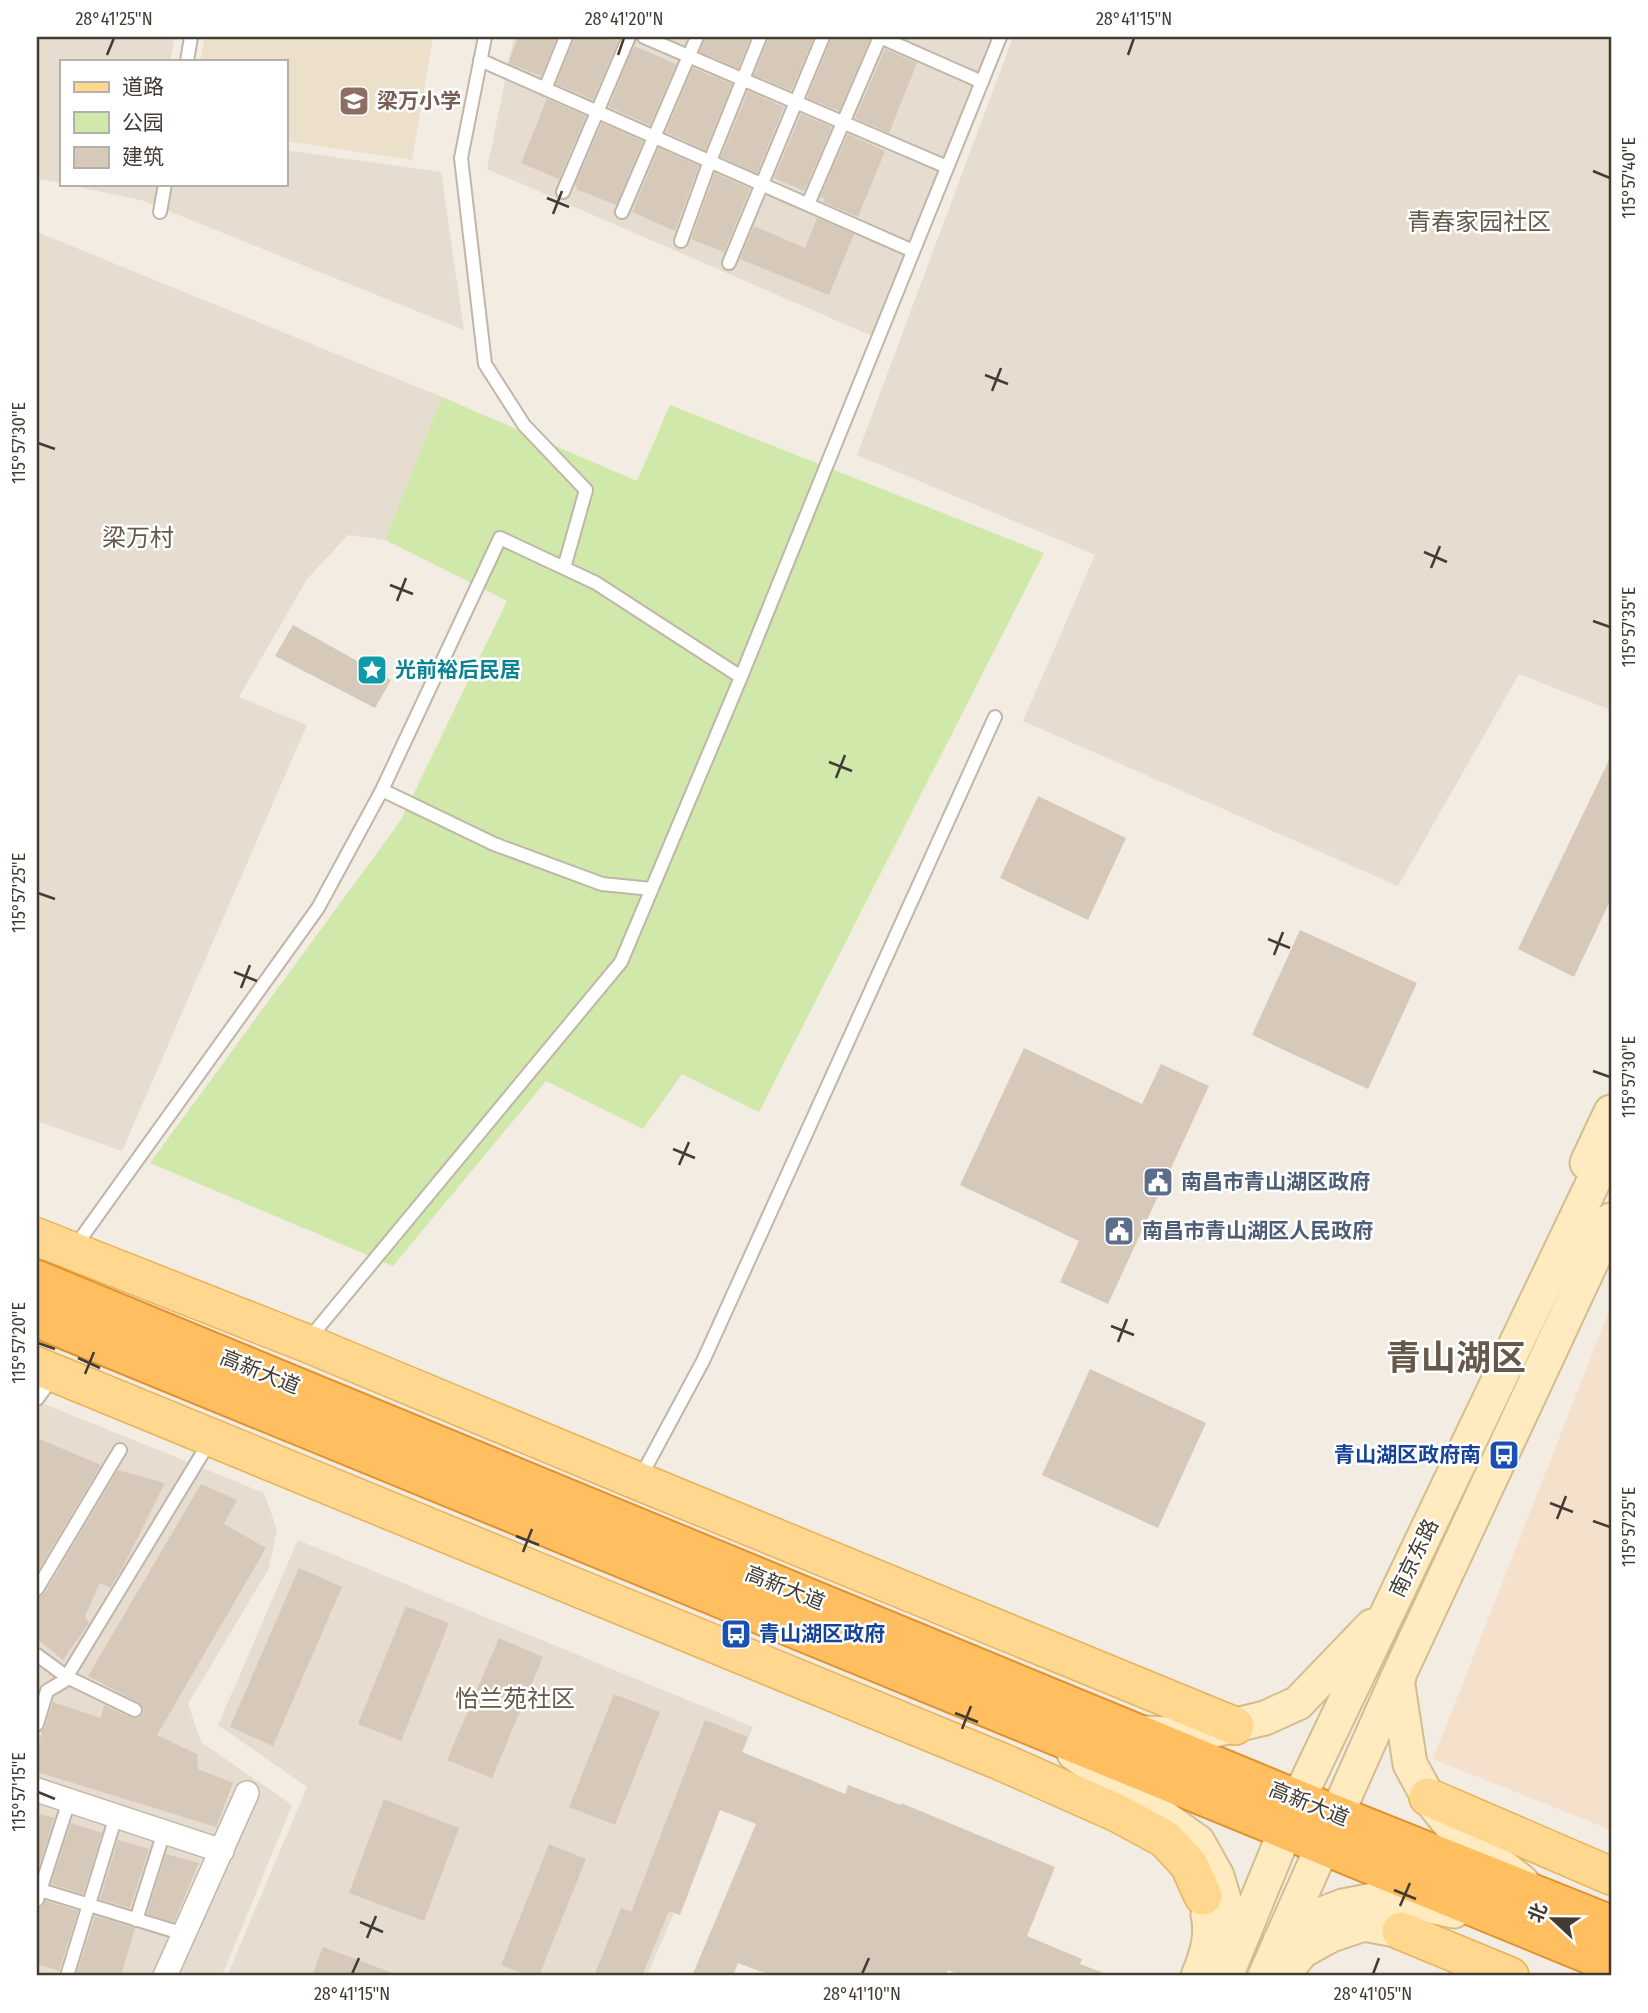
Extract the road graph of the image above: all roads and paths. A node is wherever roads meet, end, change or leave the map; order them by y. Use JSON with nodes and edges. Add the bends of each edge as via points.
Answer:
{"nodes":[{"id":1,"x":191,"y":37,"type":"edge"},
{"id":2,"x":485,"y":37,"type":"edge"},
{"id":3,"x":566,"y":37,"type":"edge"},
{"id":4,"x":629,"y":37,"type":"edge"},
{"id":5,"x":644,"y":37,"type":"edge"},
{"id":6,"x":696,"y":37,"type":"edge"},
{"id":7,"x":760,"y":37,"type":"edge"},
{"id":8,"x":823,"y":37,"type":"edge"},
{"id":9,"x":880,"y":37,"type":"edge"},
{"id":10,"x":1000,"y":37,"type":"edge"},
{"id":11,"x":688,"y":56,"type":"junction"},
{"id":12,"x":187,"y":60,"type":"edge"},
{"id":13,"x":480,"y":60,"type":"junction"},
{"id":14,"x":743,"y":79,"type":"junction"},
{"id":15,"x":982,"y":82,"type":"junction"},
{"id":16,"x":545,"y":89,"type":"junction"},
{"id":17,"x":796,"y":102,"type":"junction"},
{"id":18,"x":597,"y":112,"type":"junction"},
{"id":19,"x":843,"y":122,"type":"junction"},
{"id":20,"x":654,"y":136,"type":"junction"},
{"id":21,"x":710,"y":161,"type":"junction"},
{"id":22,"x":947,"y":167,"type":"junction"},
{"id":23,"x":762,"y":184,"type":"junction"},
{"id":24,"x":165,"y":186,"type":"edge"},
{"id":25,"x":563,"y":192,"type":"dead end"},
{"id":26,"x":808,"y":204,"type":"junction"},
{"id":27,"x":160,"y":212,"type":"dead end"},
{"id":28,"x":622,"y":212,"type":"dead end"},
{"id":29,"x":681,"y":242,"type":"dead end"},
{"id":30,"x":914,"y":251,"type":"junction"},
{"id":31,"x":729,"y":263,"type":"dead end"},
{"id":32,"x":564,"y":568,"type":"junction"},
{"id":33,"x":741,"y":677,"type":"junction"},
{"id":34,"x":995,"y":717,"type":"dead end"},
{"id":35,"x":383,"y":790,"type":"junction"},
{"id":36,"x":652,"y":889,"type":"junction"},
{"id":37,"x":1611,"y":1112,"type":"edge"},
{"id":38,"x":1611,"y":1145,"type":"edge"},
{"id":39,"x":1611,"y":1220,"type":"edge"},
{"id":40,"x":37,"y":1237,"type":"edge"},
{"id":41,"x":72,"y":1251,"type":"junction"},
{"id":42,"x":1611,"y":1271,"type":"edge"},
{"id":43,"x":37,"y":1280,"type":"edge"},
{"id":44,"x":37,"y":1318,"type":"edge"},
{"id":45,"x":306,"y":1343,"type":"junction"},
{"id":46,"x":43,"y":1380,"type":"edge"},
{"id":47,"x":1497,"y":1384,"type":"junction"},
{"id":48,"x":212,"y":1438,"type":"junction"},
{"id":49,"x":120,"y":1450,"type":"dead end"},
{"id":50,"x":638,"y":1482,"type":"junction"},
{"id":51,"x":37,"y":1589,"type":"edge"},
{"id":52,"x":1389,"y":1610,"type":"junction"},
{"id":53,"x":37,"y":1655,"type":"edge"},
{"id":54,"x":67,"y":1676,"type":"junction"},
{"id":55,"x":1396,"y":1679,"type":"junction"},
{"id":56,"x":135,"y":1710,"type":"dead end"},
{"id":57,"x":37,"y":1724,"type":"edge"},
{"id":58,"x":1235,"y":1726,"type":"junction"},
{"id":59,"x":1040,"y":1730,"type":"junction"},
{"id":60,"x":1135,"y":1733,"type":"junction"},
{"id":61,"x":37,"y":1790,"type":"edge"},
{"id":62,"x":247,"y":1793,"type":"dead end"},
{"id":63,"x":1428,"y":1797,"type":"junction"},
{"id":64,"x":69,"y":1801,"type":"junction"},
{"id":65,"x":1292,"y":1814,"type":"junction"},
{"id":66,"x":116,"y":1816,"type":"junction"},
{"id":67,"x":1329,"y":1829,"type":"junction"},
{"id":68,"x":164,"y":1832,"type":"junction"},
{"id":69,"x":222,"y":1851,"type":"junction"},
{"id":70,"x":1611,"y":1876,"type":"edge"},
{"id":71,"x":38,"y":1893,"type":"edge"},
{"id":72,"x":1203,"y":1896,"type":"joint"},
{"id":73,"x":89,"y":1905,"type":"junction"},
{"id":74,"x":1533,"y":1912,"type":"junction"},
{"id":75,"x":136,"y":1920,"type":"junction"},
{"id":76,"x":1401,"y":1931,"type":"joint"},
{"id":77,"x":184,"y":1934,"type":"junction"},
{"id":78,"x":1280,"y":1941,"type":"junction"},
{"id":79,"x":1599,"y":1952,"type":"edge"},
{"id":80,"x":68,"y":1976,"type":"edge"},
{"id":81,"x":165,"y":1976,"type":"edge"},
{"id":82,"x":1198,"y":1976,"type":"edge"},
{"id":83,"x":1221,"y":1976,"type":"edge"},
{"id":84,"x":1226,"y":1976,"type":"edge"},
{"id":85,"x":1265,"y":1976,"type":"edge"},
{"id":86,"x":1281,"y":1976,"type":"edge"},
{"id":87,"x":1510,"y":1976,"type":"edge"}],
"edges":[{"from":1,"to":12,"type":"lane"},
{"from":2,"to":13,"type":"lane"},
{"from":3,"to":16,"type":"lane"},
{"from":4,"to":18,"type":"lane"},
{"from":5,"to":11,"type":"lane"},
{"from":6,"to":11,"type":"lane"},
{"from":7,"to":14,"type":"lane"},
{"from":8,"to":17,"type":"lane"},
{"from":9,"to":15,"type":"lane"},
{"from":9,"to":19,"type":"lane"},
{"from":10,"to":15,"type":"lane"},
{"from":11,"to":14,"type":"lane"},
{"from":11,"to":20,"type":"lane"},
{"from":13,"to":16,"type":"lane"},
{"from":13,"to":32,"type":"lane","via":[[461,158],[485,364],[524,425],[586,490]]},
{"from":14,"to":17,"type":"lane"},
{"from":14,"to":21,"type":"lane"},
{"from":15,"to":22,"type":"lane"},
{"from":16,"to":18,"type":"lane"},
{"from":17,"to":19,"type":"lane"},
{"from":17,"to":23,"type":"lane"},
{"from":18,"to":20,"type":"lane"},
{"from":18,"to":25,"type":"lane"},
{"from":19,"to":22,"type":"lane"},
{"from":19,"to":26,"type":"lane"},
{"from":20,"to":21,"type":"lane"},
{"from":20,"to":28,"type":"lane"},
{"from":21,"to":23,"type":"lane"},
{"from":21,"to":29,"type":"lane"},
{"from":22,"to":30,"type":"lane"},
{"from":23,"to":26,"type":"lane"},
{"from":23,"to":31,"type":"lane"},
{"from":24,"to":27,"type":"lane"},
{"from":26,"to":30,"type":"lane"},
{"from":30,"to":33,"type":"lane"},
{"from":32,"to":33,"type":"lane","via":[[596,583]]},
{"from":32,"to":35,"type":"lane","via":[[500,538]]},
{"from":33,"to":36,"type":"lane"},
{"from":34,"to":50,"type":"lane","via":[[703,1361]]},
{"from":35,"to":36,"type":"lane","via":[[494,844],[602,884]]},
{"from":35,"to":41,"type":"lane","via":[[318,908]]},
{"from":36,"to":45,"type":"lane","via":[[621,962]]},
{"from":37,"to":47,"type":"main road","via":[[1507,1329]]},
{"from":38,"to":47,"type":"main road","name":"南京东路"},
{"from":39,"to":55,"type":"main road","name":"南京东路"},
{"from":40,"to":41,"type":"main road"},
{"from":41,"to":45,"type":"main road"},
{"from":42,"to":55,"type":"main road","via":[[1438,1640]]},
{"from":43,"to":60,"type":"highway","name":"高新大道"},
{"from":44,"to":59,"type":"highway","name":"高新大道"},
{"from":45,"to":50,"type":"main road"},
{"from":46,"to":48,"type":"main road"},
{"from":47,"to":52,"type":"main road","name":"南京东路"},
{"from":48,"to":54,"type":"lane"},
{"from":48,"to":72,"type":"main road","via":[[1117,1813],[1165,1839],[1189,1865]]},
{"from":49,"to":51,"type":"lane"},
{"from":50,"to":58,"type":"main road"},
{"from":52,"to":58,"type":"main road","via":[[1298,1703]]},
{"from":52,"to":65,"type":"main road","name":"南京东路"},
{"from":53,"to":54,"type":"lane"},
{"from":54,"to":56,"type":"lane"},
{"from":54,"to":57,"type":"lane","via":[[47,1691]]},
{"from":55,"to":63,"type":"main road","via":[[1410,1764]]},
{"from":55,"to":67,"type":"main road","name":"南京东路"},
{"from":58,"to":60,"type":"main road","via":[[1194,1735]]},
{"from":59,"to":65,"type":"highway","name":"高新大道"},
{"from":59,"to":83,"type":"main road","via":[[1198,1842],[1217,1876],[1232,1926]]},
{"from":60,"to":65,"type":"highway","name":"高新大道"},
{"from":61,"to":64,"type":"street"},
{"from":62,"to":69,"type":"street"},
{"from":63,"to":70,"type":"main road"},
{"from":63,"to":74,"type":"main road"},
{"from":64,"to":66,"type":"street"},
{"from":64,"to":71,"type":"lane"},
{"from":65,"to":67,"type":"highway","name":"高新大道"},
{"from":65,"to":84,"type":"main road","name":"南京东路"},
{"from":66,"to":68,"type":"street"},
{"from":66,"to":73,"type":"lane"},
{"from":67,"to":74,"type":"highway","name":"高新大道"},
{"from":67,"to":78,"type":"main road","name":"南京东路"},
{"from":68,"to":69,"type":"street"},
{"from":68,"to":75,"type":"lane"},
{"from":69,"to":77,"type":"street"},
{"from":71,"to":73,"type":"lane"},
{"from":72,"to":82,"type":"main road","via":[[1210,1923],[1207,1954]]},
{"from":73,"to":75,"type":"lane"},
{"from":73,"to":80,"type":"lane"},
{"from":74,"to":78,"type":"main road","via":[[1389,1897],[1312,1918]]},
{"from":74,"to":79,"type":"highway","name":"高新大道"},
{"from":75,"to":77,"type":"lane"},
{"from":76,"to":86,"type":"main road","via":[[1364,1924],[1331,1935],[1302,1951]]},
{"from":76,"to":87,"type":"main road"},
{"from":77,"to":81,"type":"street"},
{"from":78,"to":85,"type":"main road","name":"南京东路"}]}
